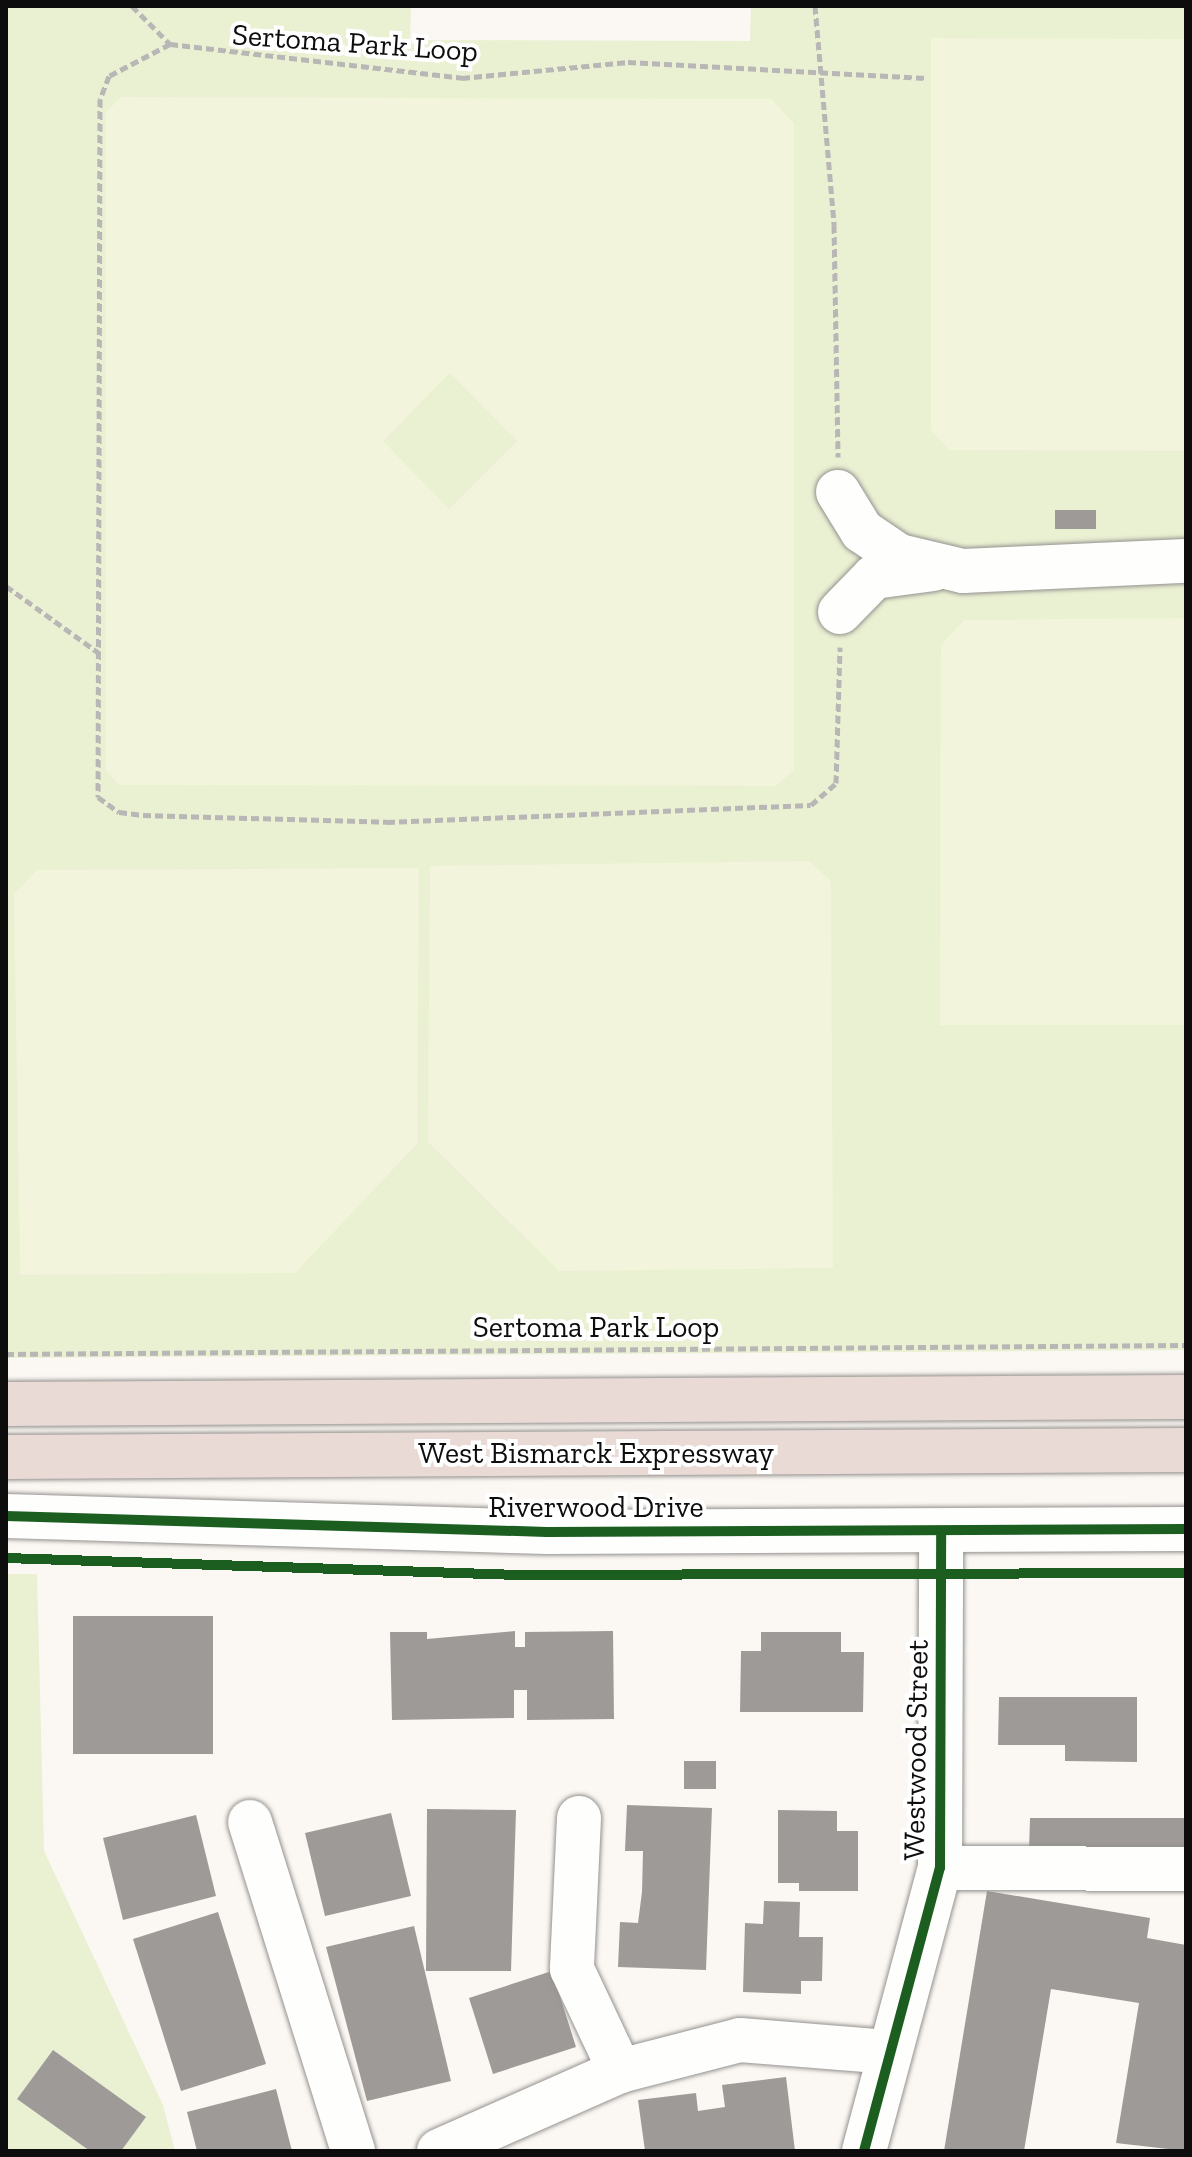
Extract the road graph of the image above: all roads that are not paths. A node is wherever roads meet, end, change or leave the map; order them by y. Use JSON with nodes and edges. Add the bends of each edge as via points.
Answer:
{"nodes":[{"id":1,"x":838,"y":492,"type":"road end"},
{"id":2,"x":1186,"y":561,"type":"edge"},
{"id":3,"x":963,"y":571,"type":"junction"},
{"id":4,"x":840,"y":612,"type":"road end"},
{"id":5,"x":1186,"y":1397,"type":"edge"},
{"id":6,"x":6,"y":1404,"type":"edge"},
{"id":7,"x":1186,"y":1450,"type":"edge"},
{"id":8,"x":6,"y":1457,"type":"edge"},
{"id":9,"x":6,"y":1516,"type":"edge"},
{"id":10,"x":1186,"y":1529,"type":"edge"},
{"id":11,"x":941,"y":1531,"type":"junction"},
{"id":12,"x":579,"y":1818,"type":"dead end"},
{"id":13,"x":250,"y":1822,"type":"dead end"},
{"id":14,"x":940,"y":1868,"type":"junction"},
{"id":15,"x":1186,"y":1869,"type":"edge"},
{"id":16,"x":888,"y":2052,"type":"junction"},
{"id":17,"x":620,"y":2071,"type":"junction"},
{"id":18,"x":353,"y":2151,"type":"edge"},
{"id":19,"x":439,"y":2151,"type":"edge"},
{"id":20,"x":864,"y":2151,"type":"edge"}],
"edges":[{"from":1,"to":3,"type":"street","via":[[862,531],[899,556]]},
{"from":2,"to":3,"type":"street"},
{"from":3,"to":4,"type":"street","via":[[893,570],[860,585]]},
{"from":5,"to":6,"type":"highway","name":"West Bismarck Expressway"},
{"from":7,"to":8,"type":"highway","name":"West Bismarck Expressway"},
{"from":9,"to":11,"type":"street","name":"Riverwood Drive","via":[[508,1532]]},
{"from":10,"to":11,"type":"street","name":"Riverwood Drive"},
{"from":11,"to":14,"type":"street","name":"Westwood Street"},
{"from":12,"to":17,"type":"street","via":[[572,1969]]},
{"from":13,"to":18,"type":"street"},
{"from":14,"to":15,"type":"street"},
{"from":14,"to":16,"type":"street","name":"Westwood Street"},
{"from":16,"to":17,"type":"street","via":[[740,2040]]},
{"from":16,"to":20,"type":"street","name":"Westwood Street"},
{"from":17,"to":19,"type":"street"}]}
